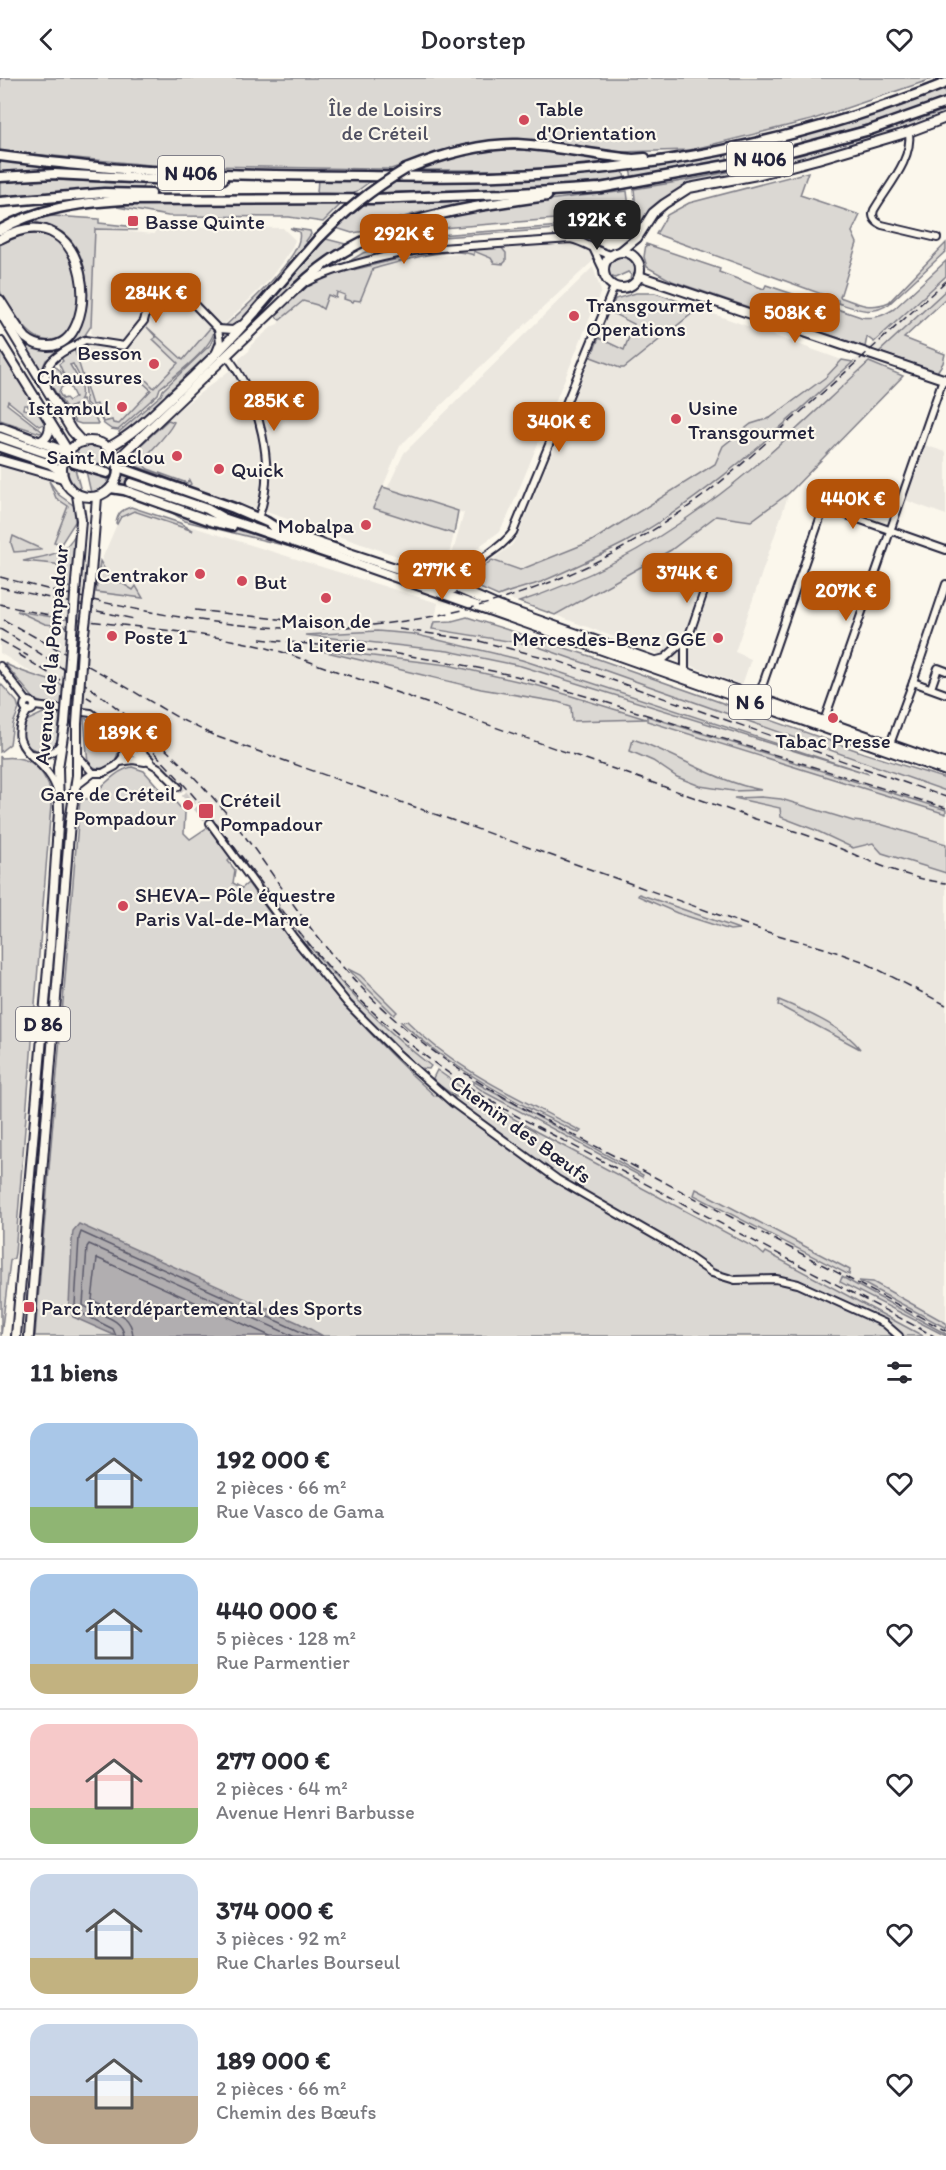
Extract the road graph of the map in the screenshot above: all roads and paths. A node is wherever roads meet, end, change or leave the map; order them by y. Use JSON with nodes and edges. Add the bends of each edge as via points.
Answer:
{"nodes":[{"id":1,"x":946,"y":83,"type":"edge"},
{"id":2,"x":946,"y":103,"type":"edge"},
{"id":3,"x":946,"y":117,"type":"edge"},
{"id":4,"x":909,"y":132,"type":"junction"},
{"id":5,"x":0,"y":156,"type":"edge"},
{"id":6,"x":684,"y":156,"type":"junction"},
{"id":7,"x":274,"y":176,"type":"junction"},
{"id":8,"x":0,"y":177,"type":"edge"},
{"id":9,"x":569,"y":191,"type":"junction"},
{"id":10,"x":307,"y":198,"type":"junction"},
{"id":11,"x":0,"y":202,"type":"edge"},
{"id":12,"x":0,"y":230,"type":"edge"},
{"id":13,"x":637,"y":238,"type":"junction"},
{"id":14,"x":938,"y":238,"type":"dead end"},
{"id":15,"x":0,"y":239,"type":"edge"},
{"id":16,"x":594,"y":250,"type":"junction"},
{"id":17,"x":620,"y":252,"type":"junction"},
{"id":18,"x":611,"y":255,"type":"junction"},
{"id":19,"x":636,"y":258,"type":"junction"},
{"id":20,"x":603,"y":269,"type":"junction"},
{"id":21,"x":639,"y":276,"type":"junction"},
{"id":22,"x":614,"y":287,"type":"junction"},
{"id":23,"x":297,"y":288,"type":"junction"},
{"id":24,"x":0,"y":300,"type":"edge"},
{"id":25,"x":0,"y":312,"type":"edge"},
{"id":26,"x":255,"y":312,"type":"junction"},
{"id":27,"x":218,"y":329,"type":"junction"},
{"id":28,"x":0,"y":341,"type":"edge"},
{"id":29,"x":227,"y":356,"type":"junction"},
{"id":30,"x":208,"y":363,"type":"junction"},
{"id":31,"x":944,"y":380,"type":"edge"},
{"id":32,"x":50,"y":395,"type":"junction"},
{"id":33,"x":50,"y":423,"type":"junction"},
{"id":34,"x":0,"y":427,"type":"edge"},
{"id":35,"x":0,"y":437,"type":"edge"},
{"id":36,"x":41,"y":441,"type":"junction"},
{"id":37,"x":82,"y":442,"type":"junction"},
{"id":38,"x":0,"y":447,"type":"edge"},
{"id":39,"x":109,"y":447,"type":"junction"},
{"id":40,"x":68,"y":452,"type":"junction"},
{"id":41,"x":49,"y":454,"type":"tunnel mouth"},
{"id":42,"x":0,"y":460,"type":"edge"},
{"id":43,"x":74,"y":463,"type":"tunnel mouth"},
{"id":44,"x":118,"y":463,"type":"junction"},
{"id":45,"x":107,"y":473,"type":"tunnel mouth"},
{"id":46,"x":63,"y":475,"type":"junction"},
{"id":47,"x":130,"y":483,"type":"tunnel mouth"},
{"id":48,"x":111,"y":488,"type":"junction"},
{"id":49,"x":77,"y":495,"type":"junction"},
{"id":50,"x":97,"y":497,"type":"junction"},
{"id":51,"x":216,"y":513,"type":"junction"},
{"id":52,"x":258,"y":518,"type":"junction"},
{"id":53,"x":247,"y":526,"type":"junction"},
{"id":54,"x":278,"y":529,"type":"junction"},
{"id":55,"x":891,"y":531,"type":"junction"},
{"id":56,"x":946,"y":550,"type":"edge"},
{"id":57,"x":334,"y":552,"type":"junction"},
{"id":58,"x":708,"y":580,"type":"dead end"},
{"id":59,"x":946,"y":584,"type":"edge"},
{"id":60,"x":420,"y":587,"type":"junction"},
{"id":61,"x":457,"y":588,"type":"junction"},
{"id":62,"x":688,"y":636,"type":"junction"},
{"id":63,"x":921,"y":661,"type":"junction"},
{"id":64,"x":654,"y":662,"type":"junction"},
{"id":65,"x":929,"y":663,"type":"dead end"},
{"id":66,"x":0,"y":666,"type":"edge"},
{"id":67,"x":946,"y":671,"type":"edge"},
{"id":68,"x":685,"y":673,"type":"junction"},
{"id":69,"x":914,"y":682,"type":"junction"},
{"id":70,"x":931,"y":688,"type":"junction"},
{"id":71,"x":946,"y":694,"type":"edge"},
{"id":72,"x":758,"y":698,"type":"junction"},
{"id":73,"x":27,"y":701,"type":"junction"},
{"id":74,"x":34,"y":706,"type":"junction"},
{"id":75,"x":27,"y":710,"type":"junction"},
{"id":76,"x":824,"y":721,"type":"junction"},
{"id":77,"x":64,"y":736,"type":"junction"},
{"id":78,"x":124,"y":740,"type":"junction"},
{"id":79,"x":890,"y":744,"type":"junction"},
{"id":80,"x":30,"y":754,"type":"junction"},
{"id":81,"x":78,"y":756,"type":"junction"},
{"id":82,"x":120,"y":762,"type":"junction"},
{"id":83,"x":946,"y":764,"type":"edge"},
{"id":84,"x":154,"y":765,"type":"junction"},
{"id":85,"x":946,"y":771,"type":"edge"},
{"id":86,"x":93,"y":773,"type":"junction"},
{"id":87,"x":76,"y":786,"type":"junction"},
{"id":88,"x":178,"y":787,"type":"tunnel mouth"},
{"id":89,"x":58,"y":797,"type":"junction"},
{"id":90,"x":210,"y":823,"type":"tunnel mouth"},
{"id":91,"x":16,"y":1336,"type":"edge"},
{"id":92,"x":29,"y":1336,"type":"edge"},
{"id":93,"x":899,"y":1336,"type":"edge"}],
"edges":[{"from":1,"to":6,"type":"highway","number":"N 406","via":[[793,133]]},
{"from":2,"to":9,"type":"highway","number":"N 406","via":[[870,130],[765,158]]},
{"from":3,"to":4,"type":"main road"},
{"from":4,"to":13,"type":"main road","via":[[767,172],[689,188],[652,213]]},
{"from":4,"to":14,"type":"street","via":[[901,166],[873,218],[882,225]]},
{"from":5,"to":7,"type":"highway","number":"N 406","via":[[107,168]]},
{"from":6,"to":7,"type":"highway","number":"N 406","via":[[560,173]]},
{"from":6,"to":26,"type":"highway","bridge":true,"via":[[633,159],[517,144],[431,159],[372,189],[344,213]]},
{"from":7,"to":8,"type":"highway","via":[[171,180],[54,174]]},
{"from":9,"to":10,"type":"highway","number":"N 406"},
{"from":9,"to":23,"type":"highway","via":[[436,214],[398,225],[370,236],[330,260]]},
{"from":10,"to":11,"type":"highway","number":"N 406","via":[[104,194]]},
{"from":10,"to":12,"type":"highway","via":[[89,202],[26,216]]},
{"from":13,"to":17,"type":"main road"},
{"from":13,"to":19,"type":"main road"},
{"from":15,"to":24,"type":"main road","via":[[33,229],[56,234],[74,254],[82,284],[76,327],[70,337],[52,346],[38,345],[26,337]]},
{"from":16,"to":18,"type":"street"},
{"from":16,"to":20,"type":"street"},
{"from":16,"to":23,"type":"street","via":[[571,239],[407,252],[324,275]]},
{"from":17,"to":18,"type":"main road"},
{"from":17,"to":19,"type":"main road"},
{"from":18,"to":20,"type":"main road"},
{"from":19,"to":21,"type":"main road"},
{"from":20,"to":22,"type":"main road","via":[[606,280]]},
{"from":21,"to":22,"type":"main road","via":[[629,287]]},
{"from":21,"to":31,"type":"main road"},
{"from":22,"to":61,"type":"street","via":[[513,532],[502,546],[470,568]]},
{"from":23,"to":29,"type":"main road"},
{"from":25,"to":32,"type":"main road"},
{"from":26,"to":27,"type":"street","via":[[232,330]]},
{"from":26,"to":30,"type":"main road"},
{"from":27,"to":30,"type":"street","via":[[220,342]]},
{"from":27,"to":32,"type":"street","via":[[191,301],[159,293],[150,297],[144,321],[124,346],[85,340],[52,360],[47,366],[46,382]]},
{"from":28,"to":33,"type":"main road"},
{"from":29,"to":44,"type":"main road","via":[[126,449]]},
{"from":29,"to":52,"type":"street","via":[[254,404],[262,430],[266,461],[264,501]]},
{"from":30,"to":39,"type":"main road","via":[[142,424]]},
{"from":31,"to":55,"type":"street"},
{"from":32,"to":37,"type":"main road"},
{"from":33,"to":36,"type":"main road","via":[[50,430]]},
{"from":33,"to":40,"type":"main road"},
{"from":34,"to":36,"type":"highway"},
{"from":35,"to":41,"type":"highway"},
{"from":36,"to":40,"type":"highway"},
{"from":37,"to":39,"type":"main road","via":[[95,441]]},
{"from":37,"to":40,"type":"main road"},
{"from":38,"to":46,"type":"highway","via":[[50,464]]},
{"from":39,"to":44,"type":"main road"},
{"from":40,"to":46,"type":"main road"},
{"from":42,"to":46,"type":"main road"},
{"from":43,"to":45,"type":"highway"},
{"from":44,"to":48,"type":"main road","via":[[118,475]]},
{"from":44,"to":52,"type":"highway"},
{"from":46,"to":49,"type":"main road"},
{"from":47,"to":51,"type":"highway","number":"N 6"},
{"from":48,"to":50,"type":"main road"},
{"from":48,"to":53,"type":"highway","via":[[211,521]]},
{"from":49,"to":50,"type":"main road"},
{"from":49,"to":77,"type":"main road","name":"Avenue de la Pompadour","number":"D 86","bridge":true,"via":[[81,520]]},
{"from":50,"to":81,"type":"main road","name":"Avenue de la Pompadour","number":"D 86","bridge":true,"via":[[82,649]]},
{"from":51,"to":53,"type":"highway","number":"N 6"},
{"from":51,"to":54,"type":"highway","number":"N 6"},
{"from":52,"to":54,"type":"highway"},
{"from":53,"to":57,"type":"highway","number":"N 6"},
{"from":54,"to":57,"type":"highway","number":"N 6"},
{"from":55,"to":56,"type":"street"},
{"from":55,"to":72,"type":"street","via":[[824,507]]},
{"from":55,"to":76,"type":"street"},
{"from":57,"to":60,"type":"main road","number":"N 6"},
{"from":57,"to":61,"type":"main road","number":"N 6"},
{"from":58,"to":62,"type":"street"},
{"from":59,"to":63,"type":"street"},
{"from":60,"to":61,"type":"street","via":[[450,591]]},
{"from":60,"to":85,"type":"main road","number":"N 6"},
{"from":61,"to":64,"type":"main road","number":"N 6"},
{"from":62,"to":64,"type":"street"},
{"from":62,"to":68,"type":"street"},
{"from":63,"to":65,"type":"street"},
{"from":63,"to":69,"type":"street"},
{"from":64,"to":68,"type":"main road","number":"N 6"},
{"from":66,"to":73,"type":"street"},
{"from":67,"to":70,"type":"street","via":[[938,668]]},
{"from":68,"to":72,"type":"main road","number":"N 6"},
{"from":69,"to":70,"type":"street"},
{"from":69,"to":79,"type":"street"},
{"from":70,"to":71,"type":"street"},
{"from":72,"to":76,"type":"main road","number":"N 6"},
{"from":73,"to":74,"type":"street"},
{"from":73,"to":75,"type":"street"},
{"from":74,"to":75,"type":"street"},
{"from":74,"to":78,"type":"street","via":[[91,713]]},
{"from":75,"to":80,"type":"street","via":[[17,733],[21,747]]},
{"from":76,"to":79,"type":"main road","number":"N 6"},
{"from":77,"to":80,"type":"street","via":[[50,754]]},
{"from":77,"to":89,"type":"main road","name":"Avenue de la Pompadour","number":"D 86"},
{"from":78,"to":82,"type":"street"},
{"from":78,"to":84,"type":"street"},
{"from":79,"to":83,"type":"main road","number":"N 6"},
{"from":80,"to":89,"type":"street","via":[[44,767]]},
{"from":81,"to":86,"type":"street"},
{"from":81,"to":87,"type":"main road","name":"Avenue de la Pompadour","number":"D 86"},
{"from":82,"to":84,"type":"street","via":[[136,760]]},
{"from":82,"to":86,"type":"street","via":[[111,770]]},
{"from":84,"to":88,"type":"street"},
{"from":86,"to":87,"type":"street"},
{"from":87,"to":92,"type":"main road","name":"Avenue de la Pompadour","number":"D 86"},
{"from":89,"to":91,"type":"main road","name":"Avenue de la Pompadour","number":"D 86","via":[[50,946]]},
{"from":90,"to":93,"type":"street","name":"Chemin des Bœufs","via":[[300,946],[368,1026],[435,1088],[496,1135],[557,1179],[670,1244],[712,1273],[735,1280],[776,1279],[798,1284],[885,1323]]}]}
